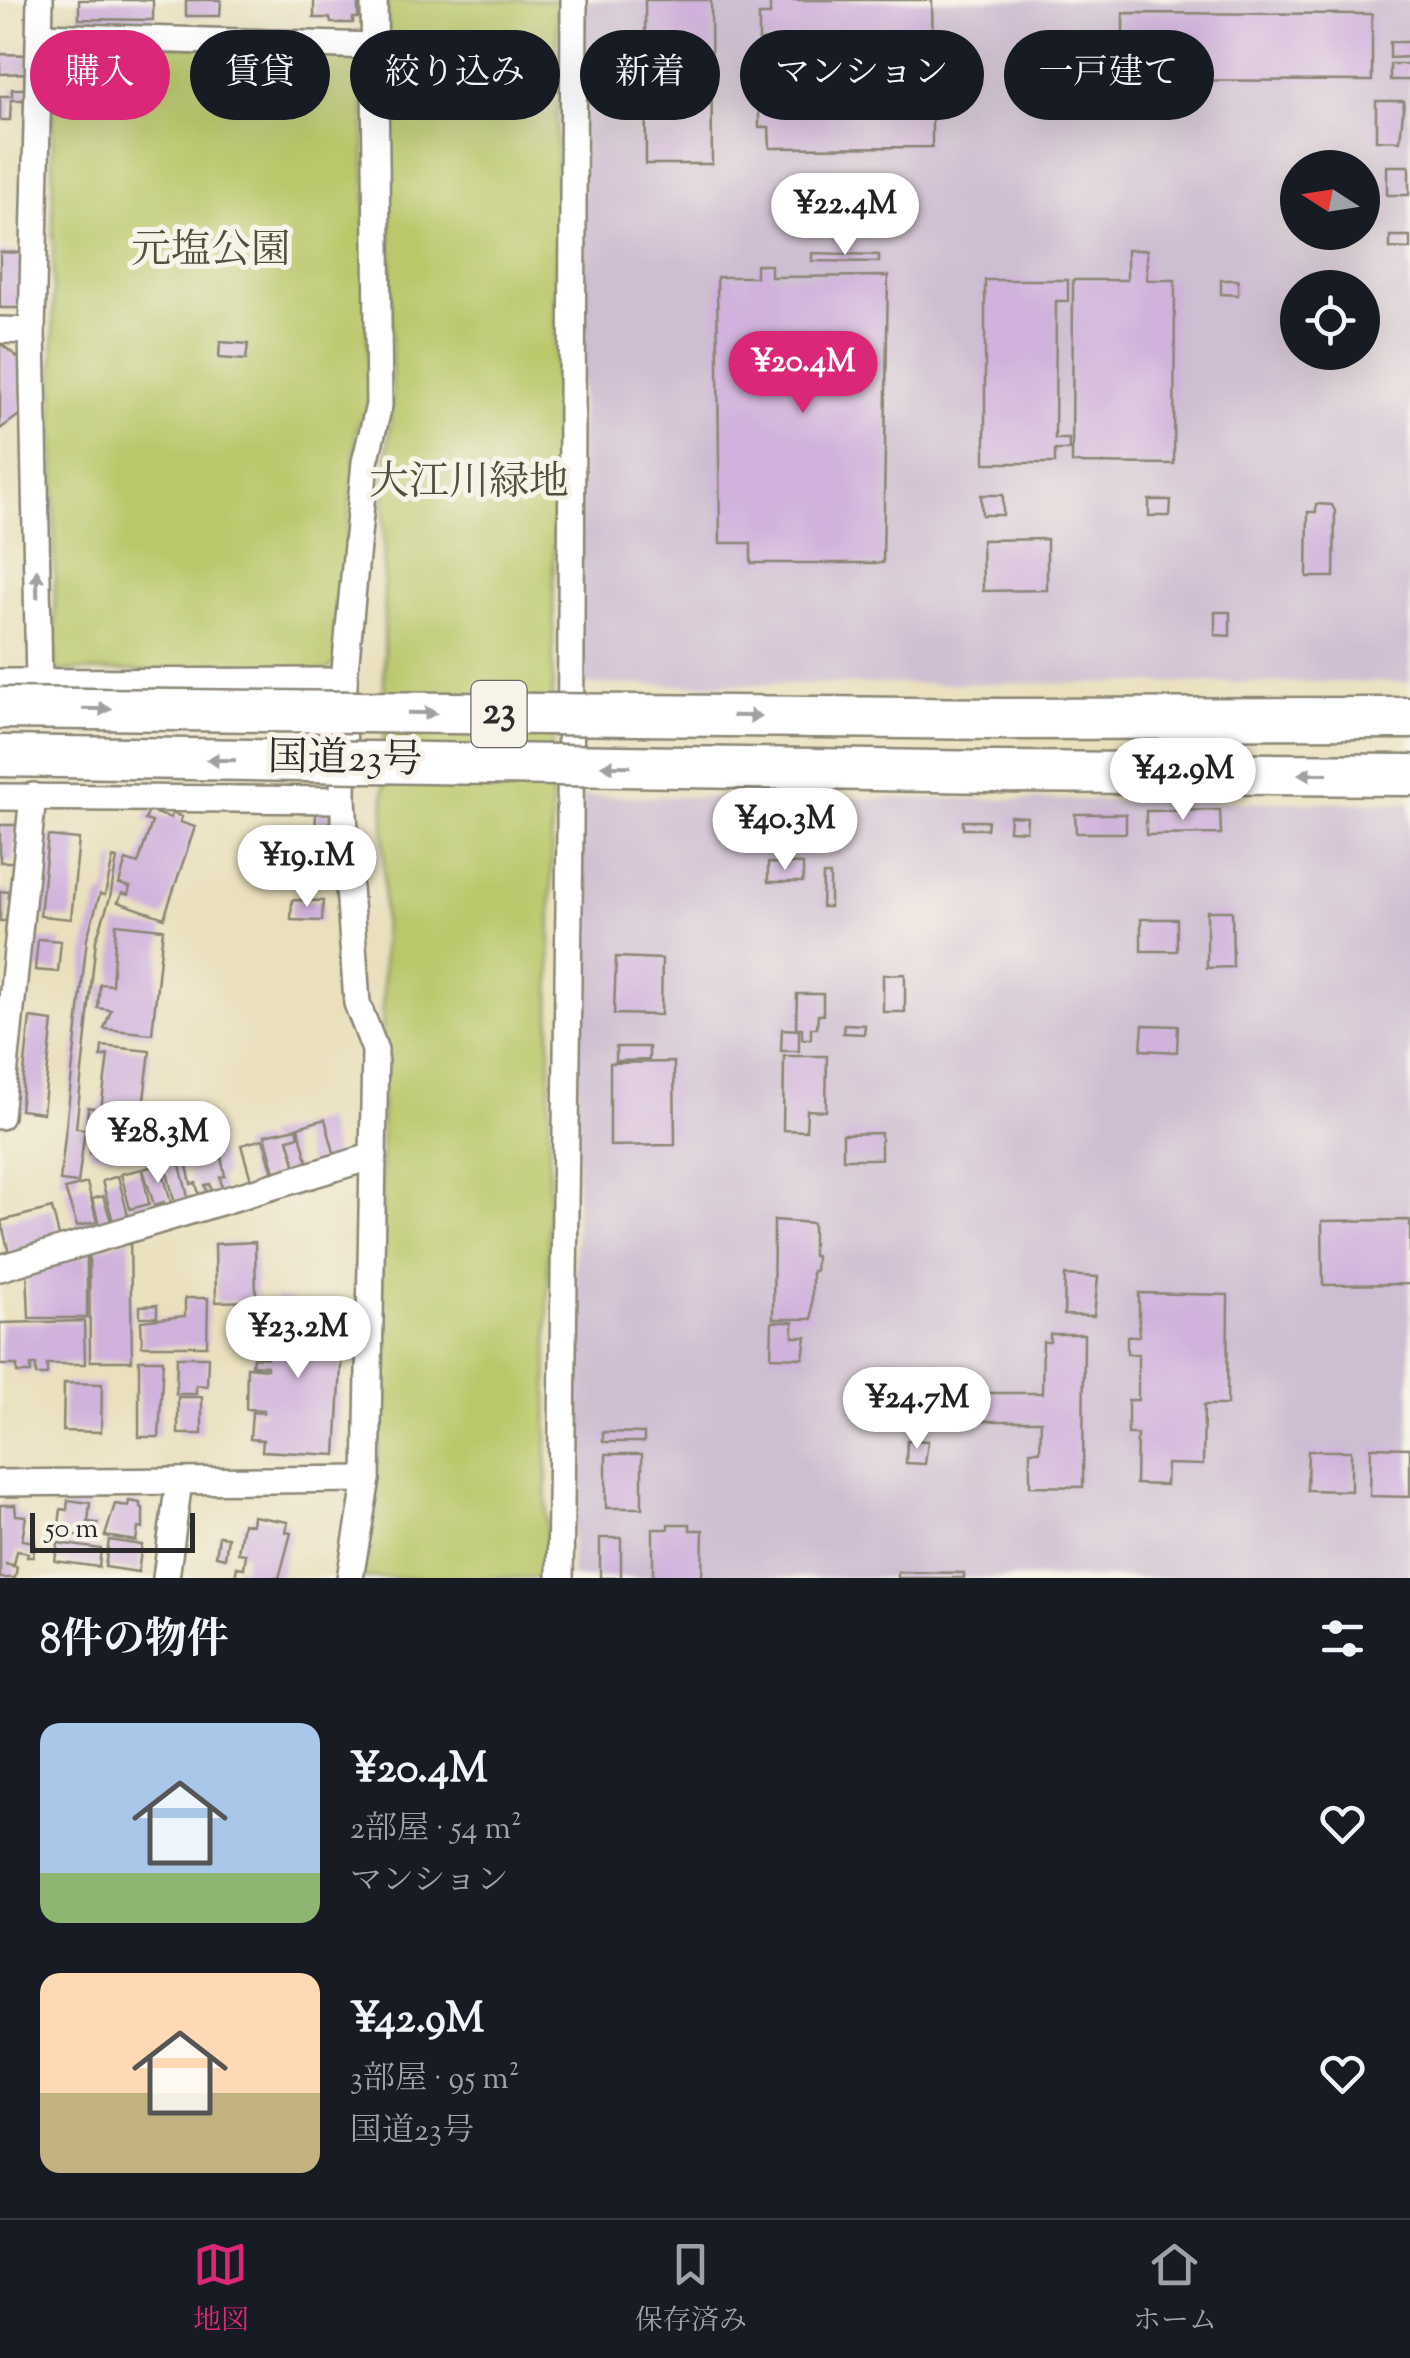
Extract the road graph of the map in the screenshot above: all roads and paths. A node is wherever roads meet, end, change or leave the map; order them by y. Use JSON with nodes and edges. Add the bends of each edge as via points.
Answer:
{"nodes":[{"id":1,"x":40,"y":0,"type":"edge"},
{"id":2,"x":374,"y":0,"type":"edge"},
{"id":3,"x":574,"y":0,"type":"edge"},
{"id":4,"x":41,"y":30,"type":"edge"},
{"id":5,"x":374,"y":30,"type":"edge"},
{"id":6,"x":170,"y":40,"type":"edge"},
{"id":7,"x":350,"y":45,"type":"edge"},
{"id":8,"x":38,"y":120,"type":"edge"},
{"id":9,"x":375,"y":120,"type":"edge"},
{"id":10,"x":0,"y":330,"type":"edge"},
{"id":11,"x":32,"y":331,"type":"junction"},
{"id":12,"x":344,"y":681,"type":"junction"},
{"id":13,"x":0,"y":682,"type":"edge"},
{"id":14,"x":39,"y":682,"type":"junction"},
{"id":15,"x":0,"y":708,"type":"edge"},
{"id":16,"x":1410,"y":718,"type":"edge"},
{"id":17,"x":0,"y":756,"type":"edge"},
{"id":18,"x":1410,"y":774,"type":"edge"},
{"id":19,"x":33,"y":796,"type":"junction"},
{"id":20,"x":0,"y":797,"type":"edge"},
{"id":21,"x":343,"y":800,"type":"junction"},
{"id":22,"x":12,"y":883,"type":"edge"},
{"id":23,"x":0,"y":1116,"type":"edge"},
{"id":24,"x":374,"y":1156,"type":"junction"},
{"id":25,"x":0,"y":1268,"type":"edge"},
{"id":26,"x":367,"y":1479,"type":"junction"},
{"id":27,"x":179,"y":1480,"type":"junction"},
{"id":28,"x":0,"y":1484,"type":"edge"},
{"id":29,"x":166,"y":1578,"type":"edge"},
{"id":30,"x":350,"y":1578,"type":"edge"},
{"id":31,"x":560,"y":1578,"type":"edge"}],
"edges":[{"from":1,"to":4,"type":"street"},
{"from":2,"to":5,"type":"street"},
{"from":3,"to":31,"type":"street"},
{"from":6,"to":7,"type":"street"},
{"from":8,"to":11,"type":"street"},
{"from":9,"to":12,"type":"street","via":[[379,405],[365,462]]},
{"from":10,"to":11,"type":"street"},
{"from":14,"to":11,"type":"street","one_way":true},
{"from":12,"to":14,"type":"street"},
{"from":12,"to":21,"type":"street"},
{"from":13,"to":14,"type":"street"},
{"from":15,"to":16,"type":"highway","name":"国道23号","number":"23","one_way":true,"bridge":true},
{"from":18,"to":17,"type":"highway","name":"国道23号","number":"23","one_way":true,"bridge":true},
{"from":19,"to":20,"type":"street"},
{"from":19,"to":21,"type":"street"},
{"from":19,"to":22,"type":"street"},
{"from":21,"to":24,"type":"street","via":[[357,1002],[375,1050]]},
{"from":22,"to":23,"type":"street"},
{"from":24,"to":25,"type":"street"},
{"from":24,"to":26,"type":"street"},
{"from":26,"to":27,"type":"street"},
{"from":26,"to":30,"type":"street"},
{"from":27,"to":28,"type":"street"},
{"from":27,"to":29,"type":"street"}]}
